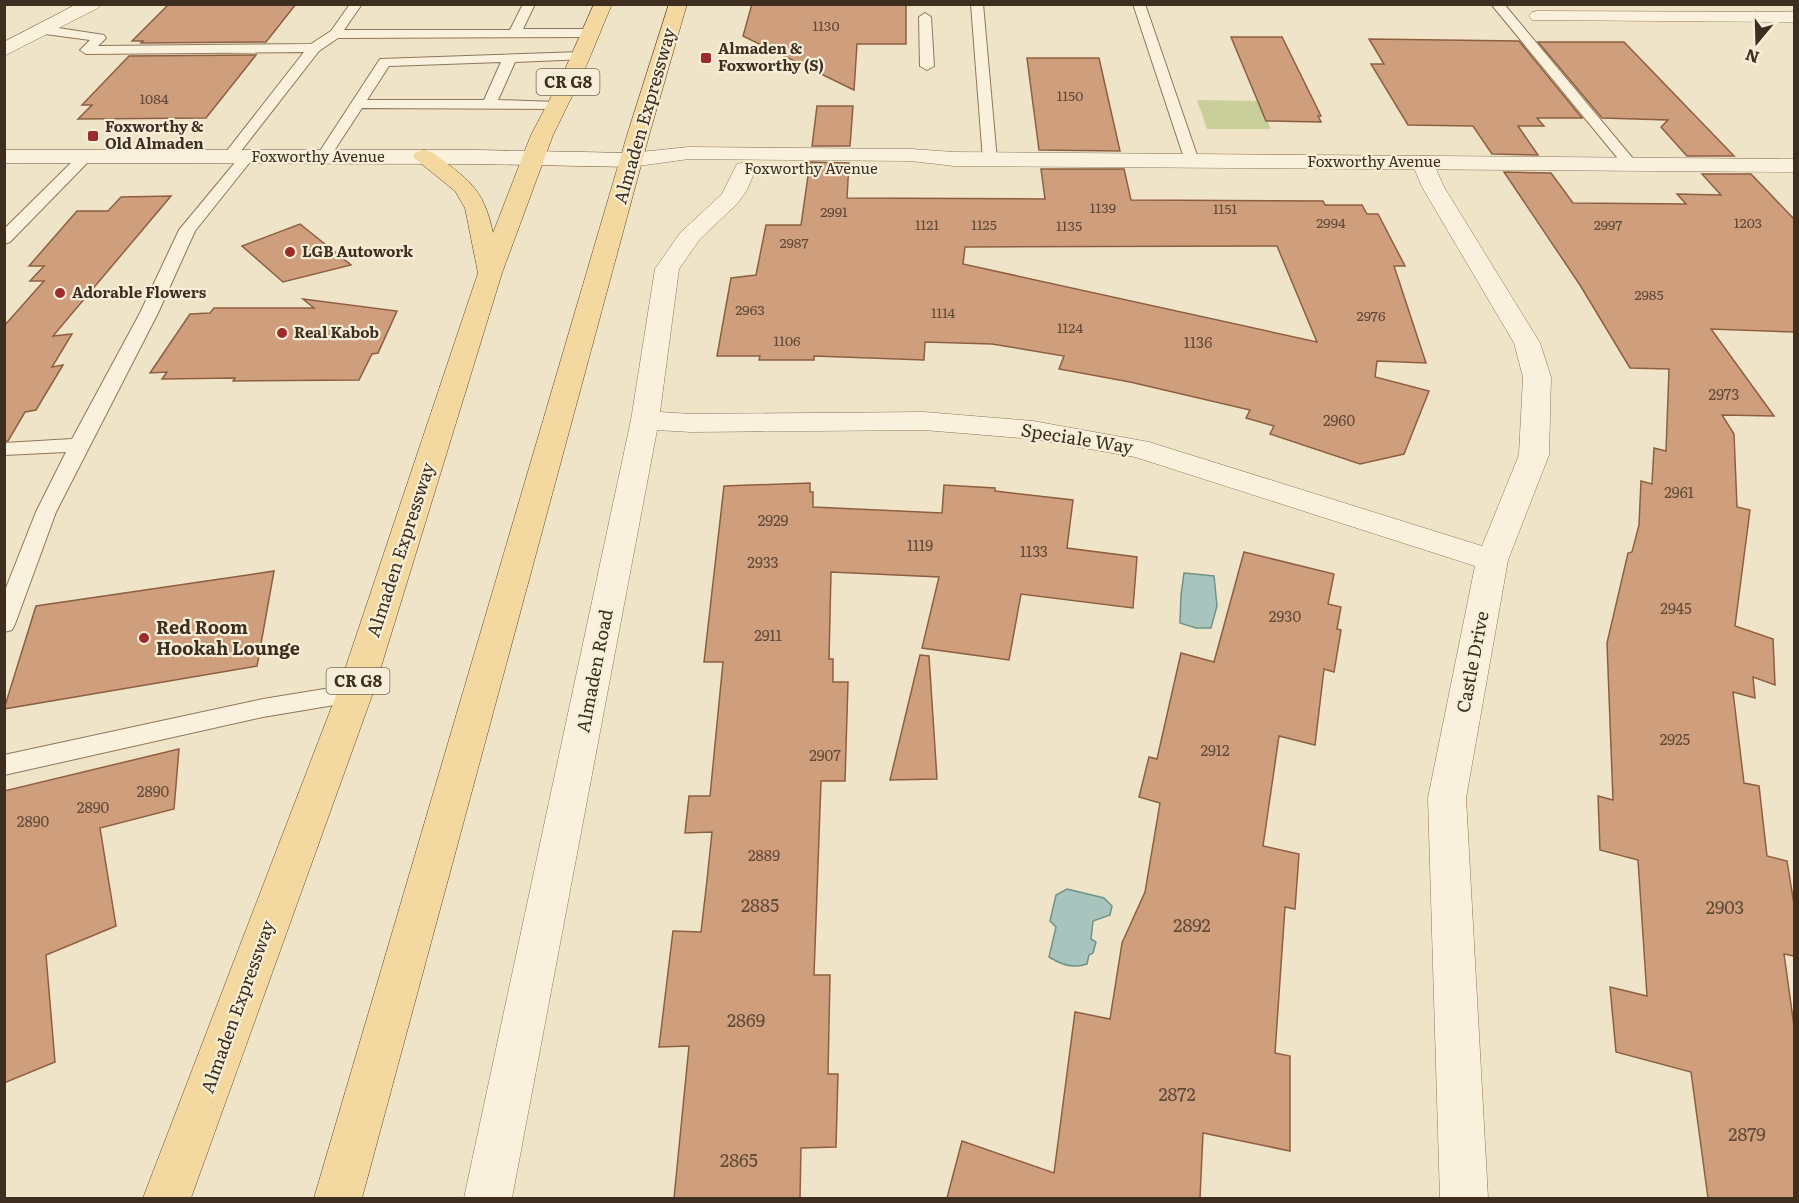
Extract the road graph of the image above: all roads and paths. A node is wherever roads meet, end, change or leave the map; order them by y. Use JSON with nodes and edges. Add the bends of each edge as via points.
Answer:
{"nodes":[{"id":1,"x":92,"y":4,"type":"edge"},
{"id":2,"x":356,"y":4,"type":"edge"},
{"id":3,"x":529,"y":4,"type":"edge"},
{"id":4,"x":603,"y":4,"type":"edge"},
{"id":5,"x":678,"y":4,"type":"edge"},
{"id":6,"x":977,"y":4,"type":"edge"},
{"id":7,"x":1140,"y":4,"type":"edge"},
{"id":8,"x":1497,"y":4,"type":"edge"},
{"id":9,"x":926,"y":9,"type":"edge"},
{"id":10,"x":1538,"y":16,"type":"dead end"},
{"id":11,"x":1794,"y":17,"type":"edge"},
{"id":12,"x":45,"y":30,"type":"junction"},
{"id":13,"x":515,"y":33,"type":"junction"},
{"id":14,"x":591,"y":33,"type":"junction"},
{"id":15,"x":335,"y":34,"type":"junction"},
{"id":16,"x":314,"y":48,"type":"junction"},
{"id":17,"x":4,"y":50,"type":"edge"},
{"id":18,"x":581,"y":56,"type":"junction"},
{"id":19,"x":510,"y":58,"type":"junction"},
{"id":20,"x":927,"y":66,"type":"dead end"},
{"id":21,"x":359,"y":104,"type":"junction"},
{"id":22,"x":489,"y":104,"type":"junction"},
{"id":23,"x":556,"y":106,"type":"junction"},
{"id":24,"x":4,"y":156,"type":"edge"},
{"id":25,"x":86,"y":156,"type":"junction"},
{"id":26,"x":238,"y":157,"type":"junction"},
{"id":27,"x":323,"y":157,"type":"junction"},
{"id":28,"x":424,"y":157,"type":"junction"},
{"id":29,"x":533,"y":158,"type":"junction"},
{"id":30,"x":954,"y":159,"type":"junction"},
{"id":31,"x":631,"y":160,"type":"junction"},
{"id":32,"x":990,"y":160,"type":"junction"},
{"id":33,"x":1192,"y":161,"type":"junction"},
{"id":34,"x":1423,"y":163,"type":"junction"},
{"id":35,"x":1630,"y":164,"type":"junction"},
{"id":36,"x":1794,"y":166,"type":"edge"},
{"id":37,"x":745,"y":169,"type":"junction"},
{"id":38,"x":4,"y":238,"type":"edge"},
{"id":39,"x":490,"y":273,"type":"junction"},
{"id":40,"x":645,"y":420,"type":"junction"},
{"id":41,"x":79,"y":445,"type":"junction"},
{"id":42,"x":4,"y":449,"type":"edge"},
{"id":43,"x":1492,"y":560,"type":"junction"},
{"id":44,"x":4,"y":624,"type":"edge"},
{"id":45,"x":355,"y":693,"type":"junction"},
{"id":46,"x":4,"y":765,"type":"edge"},
{"id":47,"x":166,"y":1198,"type":"edge"},
{"id":48,"x":338,"y":1198,"type":"edge"},
{"id":49,"x":488,"y":1198,"type":"edge"},
{"id":50,"x":1464,"y":1198,"type":"edge"}],
"edges":[{"from":1,"to":12,"type":"street"},
{"from":2,"to":15,"type":"lane"},
{"from":3,"to":13,"type":"lane"},
{"from":4,"to":14,"type":"main road","name":"Almaden Expressway","number":"CR G8"},
{"from":5,"to":31,"type":"main road","name":"Almaden Expressway"},
{"from":6,"to":32,"type":"lane"},
{"from":7,"to":33,"type":"lane"},
{"from":8,"to":35,"type":"lane"},
{"from":9,"to":20,"type":"lane"},
{"from":10,"to":11,"type":"street"},
{"from":12,"to":16,"type":"lane","via":[[100,38],[86,50]]},
{"from":12,"to":17,"type":"street"},
{"from":13,"to":14,"type":"lane"},
{"from":13,"to":15,"type":"lane"},
{"from":14,"to":18,"type":"main road","name":"Almaden Expressway","number":"CR G8"},
{"from":15,"to":16,"type":"lane"},
{"from":16,"to":26,"type":"lane"},
{"from":18,"to":19,"type":"lane"},
{"from":18,"to":23,"type":"main road","name":"Almaden Expressway","number":"CR G8"},
{"from":19,"to":21,"type":"lane","via":[[385,62]]},
{"from":19,"to":22,"type":"lane"},
{"from":21,"to":22,"type":"lane"},
{"from":21,"to":27,"type":"lane"},
{"from":22,"to":23,"type":"lane"},
{"from":23,"to":29,"type":"main road","name":"Almaden Expressway","number":"CR G8"},
{"from":24,"to":25,"type":"street","name":"Foxworthy Avenue"},
{"from":25,"to":26,"type":"street","name":"Foxworthy Avenue"},
{"from":25,"to":38,"type":"lane"},
{"from":26,"to":27,"type":"street","name":"Foxworthy Avenue"},
{"from":26,"to":41,"type":"lane","via":[[187,230],[149,313]]},
{"from":27,"to":28,"type":"street","name":"Foxworthy Avenue"},
{"from":28,"to":29,"type":"street","name":"Foxworthy Avenue"},
{"from":28,"to":39,"type":"main road","via":[[464,187],[476,208]]},
{"from":29,"to":31,"type":"street","name":"Foxworthy Avenue"},
{"from":29,"to":39,"type":"main road","name":"Almaden Expressway","number":"CR G8"},
{"from":30,"to":31,"type":"street","name":"Foxworthy Avenue","via":[[911,155],[689,153]]},
{"from":30,"to":32,"type":"street","name":"Foxworthy Avenue"},
{"from":30,"to":37,"type":"street","name":"Foxworthy Avenue","via":[[908,170]]},
{"from":31,"to":37,"type":"street","name":"Foxworthy Avenue","via":[[686,168]]},
{"from":31,"to":48,"type":"main road","name":"Almaden Expressway"},
{"from":32,"to":33,"type":"street","name":"Foxworthy Avenue"},
{"from":33,"to":34,"type":"street","name":"Foxworthy Avenue"},
{"from":34,"to":35,"type":"street","name":"Foxworthy Avenue"},
{"from":34,"to":43,"type":"street","name":"Castle Drive","via":[[1433,187],[1527,343],[1537,377],[1534,455]]},
{"from":35,"to":36,"type":"street","name":"Foxworthy Avenue"},
{"from":37,"to":40,"type":"street","name":"Almaden Road","via":[[740,186],[729,201],[693,233],[667,269]]},
{"from":39,"to":45,"type":"main road","name":"Almaden Expressway","number":"CR G8"},
{"from":40,"to":43,"type":"street","name":"Speciale Way","via":[[924,421],[1033,430],[1139,449]]},
{"from":40,"to":49,"type":"street","name":"Almaden Road"},
{"from":41,"to":42,"type":"lane"},
{"from":41,"to":44,"type":"lane","via":[[46,512]]},
{"from":43,"to":50,"type":"street","name":"Castle Drive","via":[[1447,798]]},
{"from":45,"to":46,"type":"lane","via":[[263,708]]},
{"from":45,"to":47,"type":"main road","name":"Almaden Expressway","number":"CR G8"}]}
